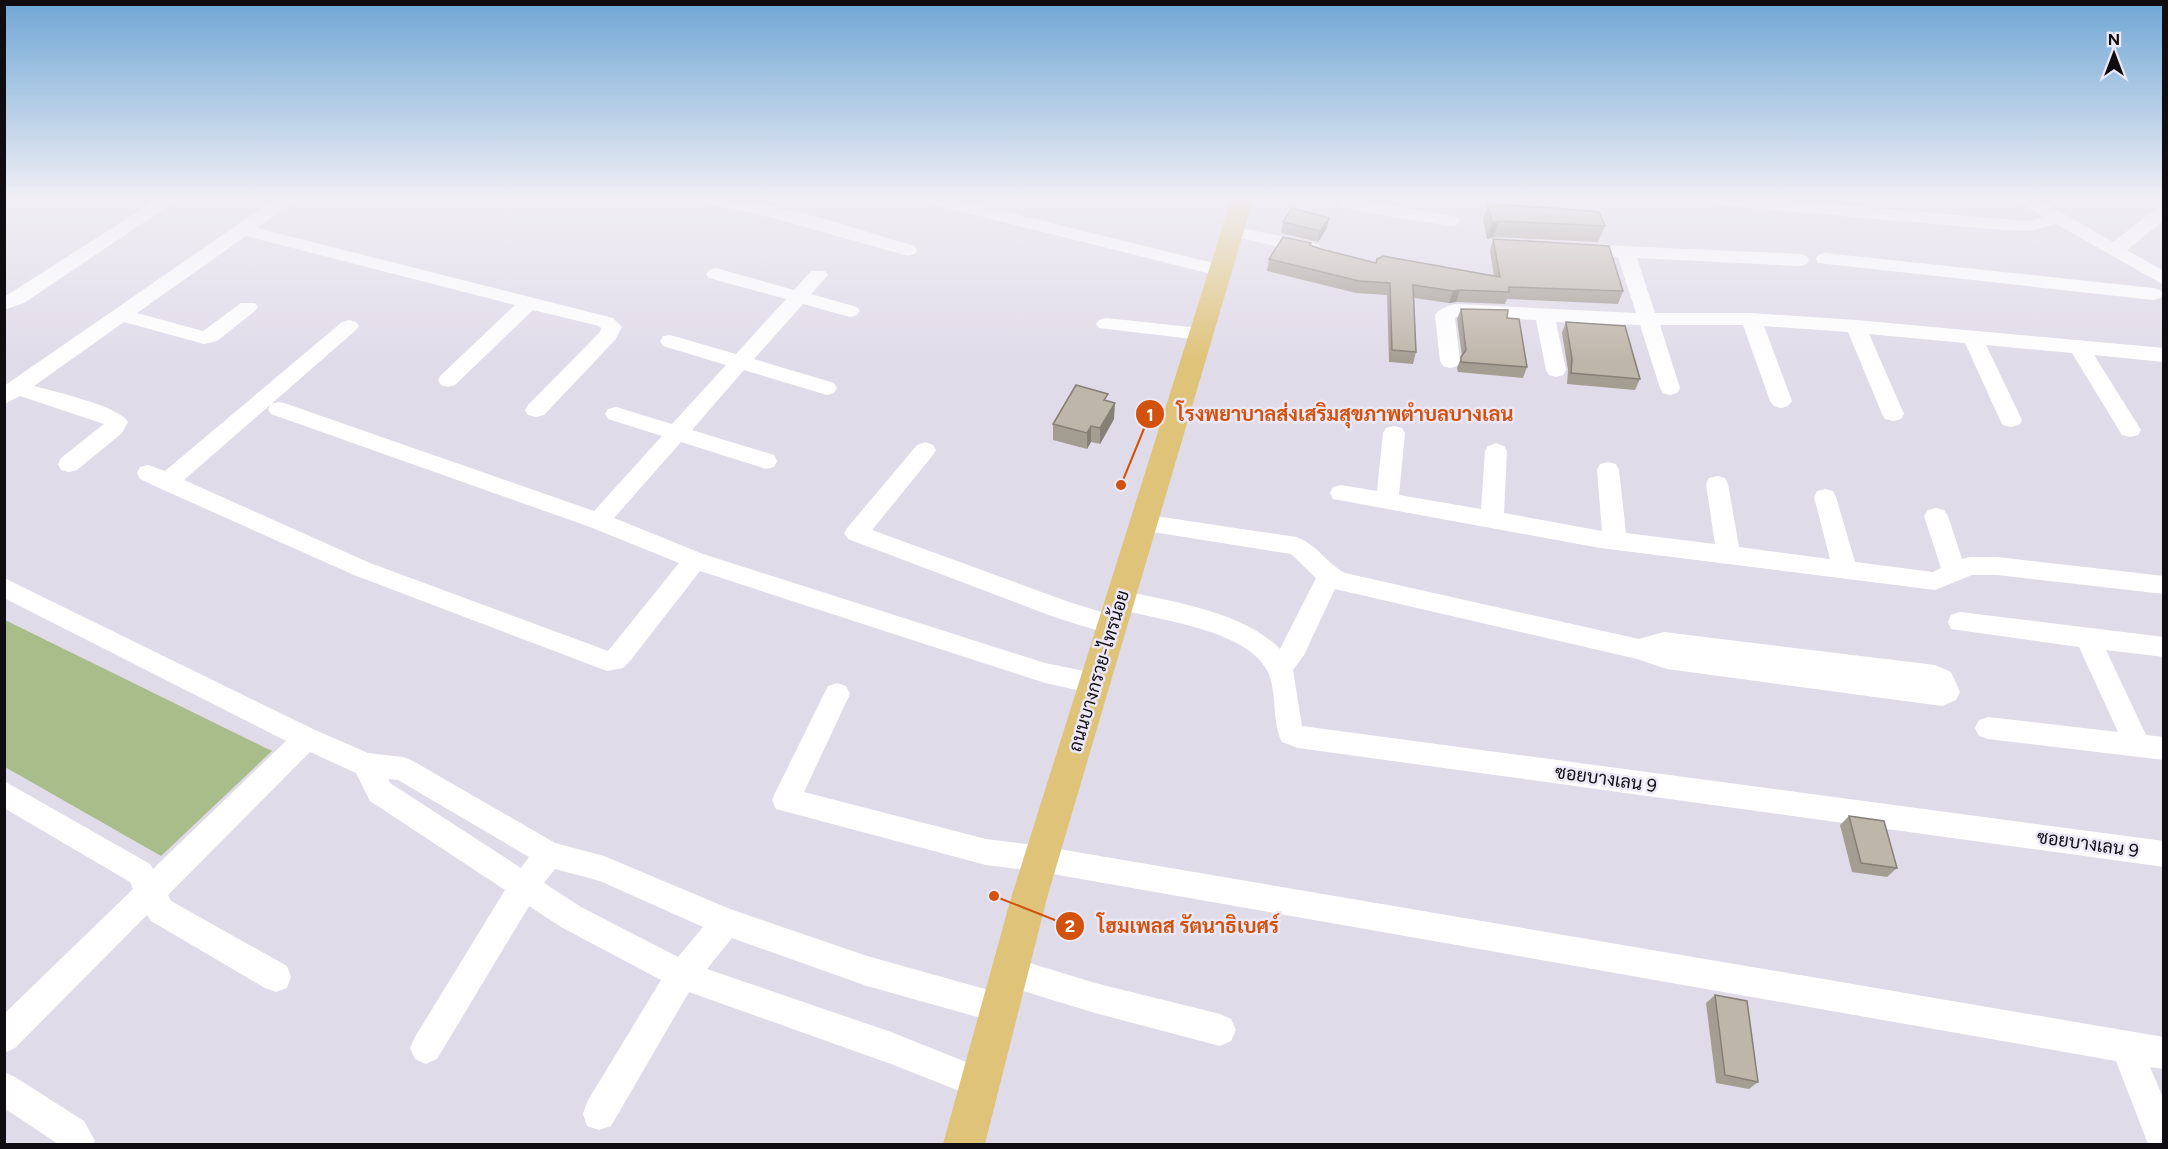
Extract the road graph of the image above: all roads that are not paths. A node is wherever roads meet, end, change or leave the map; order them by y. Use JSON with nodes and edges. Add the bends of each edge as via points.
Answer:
{"nodes":[{"id":1,"x":86,"y":254,"type":"edge"},
{"id":2,"x":209,"y":254,"type":"edge"},
{"id":3,"x":337,"y":254,"type":"edge"},
{"id":4,"x":1153,"y":254,"type":"edge"},
{"id":5,"x":1224,"y":254,"type":"edge"},
{"id":6,"x":1627,"y":254,"type":"edge"},
{"id":7,"x":1661,"y":254,"type":"edge"},
{"id":8,"x":2121,"y":254,"type":"edge"},
{"id":9,"x":1825,"y":259,"type":"dead end"},
{"id":10,"x":1800,"y":260,"type":"dead end"},
{"id":11,"x":1219,"y":270,"type":"junction"},
{"id":12,"x":716,"y":274,"type":"dead end"},
{"id":13,"x":818,"y":274,"type":"dead end"},
{"id":14,"x":2160,"y":291,"type":"edge"},
{"id":15,"x":799,"y":297,"type":"junction"},
{"id":16,"x":530,"y":302,"type":"junction"},
{"id":17,"x":4,"y":304,"type":"edge"},
{"id":18,"x":248,"y":307,"type":"dead end"},
{"id":19,"x":850,"y":311,"type":"dead end"},
{"id":20,"x":121,"y":315,"type":"junction"},
{"id":21,"x":1545,"y":316,"type":"junction"},
{"id":22,"x":1648,"y":318,"type":"junction"},
{"id":23,"x":1751,"y":319,"type":"junction"},
{"id":24,"x":1106,"y":324,"type":"dead end"},
{"id":25,"x":349,"y":326,"type":"dead end"},
{"id":26,"x":1856,"y":326,"type":"junction"},
{"id":27,"x":1200,"y":334,"type":"junction"},
{"id":28,"x":1972,"y":337,"type":"junction"},
{"id":29,"x":670,"y":341,"type":"dead end"},
{"id":30,"x":2079,"y":347,"type":"junction"},
{"id":31,"x":2163,"y":355,"type":"edge"},
{"id":32,"x":1450,"y":361,"type":"dead end"},
{"id":33,"x":740,"y":362,"type":"junction"},
{"id":34,"x":1556,"y":370,"type":"dead end"},
{"id":35,"x":448,"y":380,"type":"dead end"},
{"id":36,"x":826,"y":388,"type":"dead end"},
{"id":37,"x":1670,"y":388,"type":"dead end"},
{"id":38,"x":11,"y":393,"type":"edge"},
{"id":39,"x":1781,"y":400,"type":"dead end"},
{"id":40,"x":279,"y":409,"type":"dead end"},
{"id":41,"x":536,"y":410,"type":"dead end"},
{"id":42,"x":616,"y":414,"type":"dead end"},
{"id":43,"x":1893,"y":414,"type":"dead end"},
{"id":44,"x":2011,"y":420,"type":"dead end"},
{"id":45,"x":2130,"y":430,"type":"dead end"},
{"id":46,"x":676,"y":433,"type":"junction"},
{"id":47,"x":1394,"y":433,"type":"dead end"},
{"id":48,"x":925,"y":450,"type":"dead end"},
{"id":49,"x":1496,"y":451,"type":"dead end"},
{"id":50,"x":766,"y":461,"type":"dead end"},
{"id":51,"x":69,"y":464,"type":"dead end"},
{"id":52,"x":1608,"y":470,"type":"dead end"},
{"id":53,"x":1717,"y":484,"type":"dead end"},
{"id":54,"x":1341,"y":493,"type":"dead end"},
{"id":55,"x":1825,"y":497,"type":"dead end"},
{"id":56,"x":1387,"y":502,"type":"junction"},
{"id":57,"x":1936,"y":516,"type":"dead end"},
{"id":58,"x":1492,"y":520,"type":"junction"},
{"id":59,"x":598,"y":521,"type":"junction"},
{"id":60,"x":1142,"y":523,"type":"junction"},
{"id":61,"x":1615,"y":541,"type":"junction"},
{"id":62,"x":1728,"y":554,"type":"junction"},
{"id":63,"x":695,"y":560,"type":"junction"},
{"id":64,"x":1845,"y":569,"type":"junction"},
{"id":65,"x":1954,"y":572,"type":"junction"},
{"id":66,"x":1328,"y":577,"type":"junction"},
{"id":67,"x":2163,"y":585,"type":"edge"},
{"id":68,"x":4,"y":587,"type":"edge"},
{"id":69,"x":1116,"y":613,"type":"junction"},
{"id":70,"x":1960,"y":622,"type":"dead end"},
{"id":71,"x":2088,"y":638,"type":"junction"},
{"id":72,"x":2163,"y":647,"type":"edge"},
{"id":73,"x":1640,"y":649,"type":"junction"},
{"id":74,"x":1279,"y":669,"type":"junction"},
{"id":75,"x":1095,"y":683,"type":"junction"},
{"id":76,"x":837,"y":694,"type":"dead end"},
{"id":77,"x":1988,"y":728,"type":"dead end"},
{"id":78,"x":306,"y":738,"type":"junction"},
{"id":79,"x":2150,"y":747,"type":"edge"},
{"id":80,"x":366,"y":765,"type":"junction"},
{"id":81,"x":4,"y":793,"type":"edge"},
{"id":82,"x":549,"y":854,"type":"junction"},
{"id":83,"x":2163,"y":854,"type":"edge"},
{"id":84,"x":1041,"y":859,"type":"junction"},
{"id":85,"x":525,"y":885,"type":"junction"},
{"id":86,"x":151,"y":892,"type":"junction"},
{"id":87,"x":726,"y":922,"type":"junction"},
{"id":88,"x":1010,"y":972,"type":"junction"},
{"id":89,"x":682,"y":975,"type":"junction"},
{"id":90,"x":276,"y":977,"type":"dead end"},
{"id":91,"x":999,"y":1007,"type":"junction"},
{"id":92,"x":1220,"y":1030,"type":"dead end"},
{"id":93,"x":4,"y":1037,"type":"edge"},
{"id":94,"x":426,"y":1048,"type":"dead end"},
{"id":95,"x":2127,"y":1048,"type":"junction"},
{"id":96,"x":2163,"y":1053,"type":"edge"},
{"id":97,"x":980,"y":1083,"type":"junction"},
{"id":98,"x":4,"y":1088,"type":"edge"},
{"id":99,"x":599,"y":1114,"type":"dead end"},
{"id":100,"x":2163,"y":1143,"type":"edge"},
{"id":101,"x":75,"y":1144,"type":"edge"},
{"id":102,"x":964,"y":1144,"type":"edge"}],
"edges":[{"from":1,"to":17,"type":"street"},
{"from":2,"to":20,"type":"street"},
{"from":3,"to":16,"type":"street"},
{"from":4,"to":11,"type":"street"},
{"from":5,"to":11,"type":"main road","name":"ถนนบางกรวย-ไทรน้อย"},
{"from":6,"to":22,"type":"street"},
{"from":7,"to":10,"type":"street"},
{"from":8,"to":14,"type":"street","via":[[2140,265],[2141,281]]},
{"from":9,"to":14,"type":"street"},
{"from":11,"to":27,"type":"main road","name":"ถนนบางกรวย-ไทรน้อย"},
{"from":12,"to":15,"type":"street"},
{"from":13,"to":15,"type":"street"},
{"from":15,"to":19,"type":"street"},
{"from":15,"to":33,"type":"street"},
{"from":16,"to":35,"type":"street"},
{"from":16,"to":41,"type":"street","via":[[606,322],[612,327]]},
{"from":18,"to":20,"type":"street","via":[[204,338]]},
{"from":20,"to":38,"type":"street"},
{"from":21,"to":22,"type":"street"},
{"from":21,"to":32,"type":"street","via":[[1449,312],[1445,315]]},
{"from":21,"to":34,"type":"street"},
{"from":22,"to":23,"type":"street"},
{"from":22,"to":37,"type":"street"},
{"from":23,"to":26,"type":"street"},
{"from":23,"to":39,"type":"street"},
{"from":24,"to":27,"type":"street"},
{"from":25,"to":63,"type":"street","via":[[158,477],[362,569],[607,661],[614,661],[621,654]]},
{"from":26,"to":28,"type":"street"},
{"from":26,"to":43,"type":"street"},
{"from":27,"to":60,"type":"main road","name":"ถนนบางกรวย-ไทรน้อย"},
{"from":28,"to":30,"type":"street"},
{"from":28,"to":44,"type":"street"},
{"from":29,"to":33,"type":"street"},
{"from":30,"to":31,"type":"street"},
{"from":30,"to":45,"type":"street"},
{"from":33,"to":36,"type":"street"},
{"from":33,"to":46,"type":"street"},
{"from":38,"to":51,"type":"street","via":[[104,415],[117,422]]},
{"from":40,"to":59,"type":"street"},
{"from":42,"to":46,"type":"street"},
{"from":46,"to":50,"type":"street"},
{"from":46,"to":59,"type":"street"},
{"from":47,"to":56,"type":"street"},
{"from":48,"to":69,"type":"street","via":[[856,533],[1063,610]]},
{"from":49,"to":58,"type":"street"},
{"from":52,"to":61,"type":"street"},
{"from":53,"to":62,"type":"street"},
{"from":54,"to":56,"type":"street"},
{"from":55,"to":64,"type":"street"},
{"from":56,"to":58,"type":"street"},
{"from":57,"to":65,"type":"street"},
{"from":58,"to":61,"type":"street"},
{"from":59,"to":63,"type":"street"},
{"from":60,"to":66,"type":"street","via":[[1296,546],[1309,553]]},
{"from":60,"to":69,"type":"main road","name":"ถนนบางกรวย-ไทรน้อย"},
{"from":61,"to":62,"type":"street"},
{"from":62,"to":64,"type":"street"},
{"from":63,"to":75,"type":"street","via":[[1045,673]]},
{"from":64,"to":65,"type":"street","via":[[1935,581]]},
{"from":65,"to":67,"type":"street","via":[[1970,566],[1997,566]]},
{"from":66,"to":73,"type":"street"},
{"from":66,"to":74,"type":"street","via":[[1295,648]]},
{"from":68,"to":78,"type":"street"},
{"from":69,"to":74,"type":"street","via":[[1206,620],[1244,635],[1272,657]]},
{"from":69,"to":75,"type":"main road","name":"ถนนบางกรวย-ไทรน้อย"},
{"from":70,"to":71,"type":"street"},
{"from":71,"to":72,"type":"street"},
{"from":71,"to":79,"type":"street"},
{"from":73,"to":73,"type":"street","via":[[1664,642],[1935,676],[1942,679],[1947,692],[1942,695],[1667,659]]},
{"from":74,"to":83,"type":"street","name":"ซอยบางเลน 9","via":[[1291,734],[1298,737]]},
{"from":75,"to":84,"type":"main road","name":"ถนนบางกรวย-ไทรน้อย"},
{"from":76,"to":84,"type":"street","via":[[786,800],[986,852]]},
{"from":77,"to":79,"type":"street"},
{"from":78,"to":80,"type":"street"},
{"from":78,"to":86,"type":"street"},
{"from":80,"to":82,"type":"street","via":[[403,768]]},
{"from":80,"to":85,"type":"street","via":[[380,792]]},
{"from":81,"to":86,"type":"street","via":[[140,873]]},
{"from":82,"to":85,"type":"street"},
{"from":82,"to":87,"type":"street","via":[[604,869]]},
{"from":84,"to":88,"type":"main road","name":"ถนนบางกรวย-ไทรน้อย"},
{"from":84,"to":95,"type":"street"},
{"from":85,"to":89,"type":"street","via":[[571,917]]},
{"from":85,"to":94,"type":"street"},
{"from":86,"to":90,"type":"street","via":[[161,911]]},
{"from":86,"to":93,"type":"street"},
{"from":87,"to":89,"type":"street"},
{"from":87,"to":91,"type":"street","via":[[867,971]]},
{"from":88,"to":91,"type":"main road","name":"ถนนบางกรวย-ไทรน้อย"},
{"from":88,"to":92,"type":"street"},
{"from":89,"to":97,"type":"street"},
{"from":89,"to":99,"type":"street"},
{"from":91,"to":97,"type":"main road","name":"ถนนบางกรวย-ไทรน้อย"},
{"from":95,"to":96,"type":"street"},
{"from":95,"to":100,"type":"street"},
{"from":97,"to":102,"type":"main road","name":"ถนนบางกรวย-ไทรน้อย"},
{"from":98,"to":101,"type":"street","via":[[72,1133],[78,1141]]}]}
